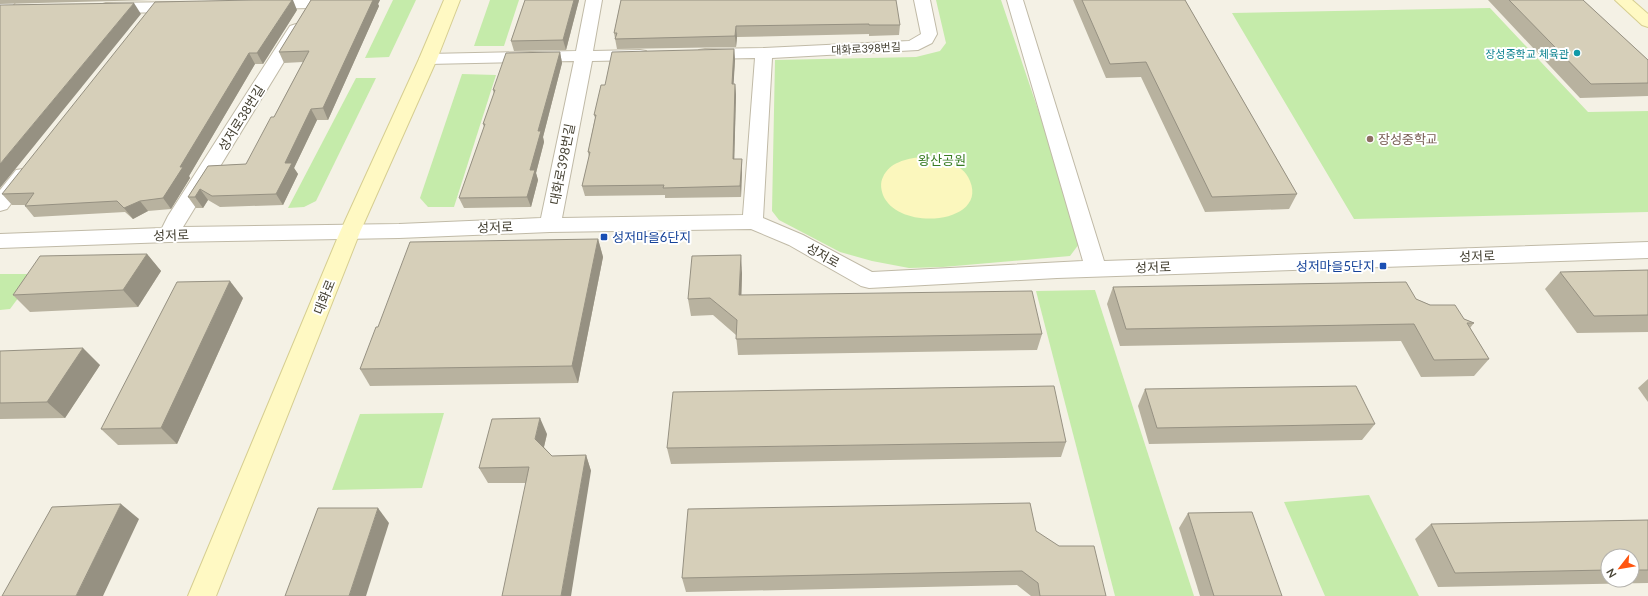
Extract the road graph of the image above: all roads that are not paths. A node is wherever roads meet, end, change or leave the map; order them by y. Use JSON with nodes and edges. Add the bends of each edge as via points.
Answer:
{"nodes":[{"id":1,"x":452,"y":0,"type":"edge"},
{"id":2,"x":594,"y":0,"type":"edge"},
{"id":3,"x":922,"y":0,"type":"edge"},
{"id":4,"x":1015,"y":0,"type":"edge"},
{"id":5,"x":1624,"y":0,"type":"edge"},
{"id":6,"x":312,"y":2,"type":"edge"},
{"id":7,"x":159,"y":4,"type":"edge"},
{"id":8,"x":249,"y":5,"type":"edge"},
{"id":9,"x":195,"y":6,"type":"edge"},
{"id":10,"x":2,"y":7,"type":"edge"},
{"id":11,"x":94,"y":8,"type":"edge"},
{"id":12,"x":24,"y":9,"type":"edge"},
{"id":13,"x":1648,"y":22,"type":"edge"},
{"id":14,"x":142,"y":26,"type":"edge"},
{"id":15,"x":764,"y":53,"type":"junction"},
{"id":16,"x":655,"y":55,"type":"edge"},
{"id":17,"x":686,"y":55,"type":"edge"},
{"id":18,"x":584,"y":56,"type":"junction"},
{"id":19,"x":428,"y":59,"type":"junction"},
{"id":20,"x":34,"y":161,"type":"edge"},
{"id":21,"x":0,"y":204,"type":"edge"},
{"id":22,"x":754,"y":222,"type":"junction"},
{"id":23,"x":550,"y":225,"type":"junction"},
{"id":24,"x":350,"y":232,"type":"junction"},
{"id":25,"x":169,"y":235,"type":"junction"},
{"id":26,"x":0,"y":241,"type":"edge"},
{"id":27,"x":1648,"y":250,"type":"edge"},
{"id":28,"x":1096,"y":269,"type":"junction"},
{"id":29,"x":202,"y":596,"type":"edge"}],
"edges":[{"from":1,"to":19,"type":"street","name":"대화로"},
{"from":2,"to":18,"type":"street","name":"대화로398번길"},
{"from":3,"to":15,"type":"street","name":"대화로398번길","via":[[929,34],[919,44]]},
{"from":4,"to":28,"type":"street"},
{"from":5,"to":13,"type":"street"},
{"from":6,"to":8,"type":"street"},
{"from":6,"to":25,"type":"street","name":"성저로38번길","via":[[175,221]]},
{"from":7,"to":9,"type":"street"},
{"from":7,"to":11,"type":"street"},
{"from":7,"to":14,"type":"street"},
{"from":10,"to":12,"type":"street"},
{"from":15,"to":17,"type":"street","name":"대화로398번길"},
{"from":15,"to":22,"type":"street"},
{"from":16,"to":18,"type":"street"},
{"from":18,"to":19,"type":"street"},
{"from":18,"to":23,"type":"street","name":"대화로398번길"},
{"from":19,"to":24,"type":"street","name":"대화로"},
{"from":20,"to":21,"type":"street"},
{"from":22,"to":23,"type":"street","name":"성저로"},
{"from":22,"to":28,"type":"street","name":"성저로","via":[[796,240],[869,280]]},
{"from":23,"to":24,"type":"street","name":"성저로"},
{"from":24,"to":25,"type":"street","name":"성저로"},
{"from":24,"to":29,"type":"street","name":"대화로"},
{"from":25,"to":26,"type":"street","name":"성저로"},
{"from":27,"to":28,"type":"street","name":"성저로"}]}
